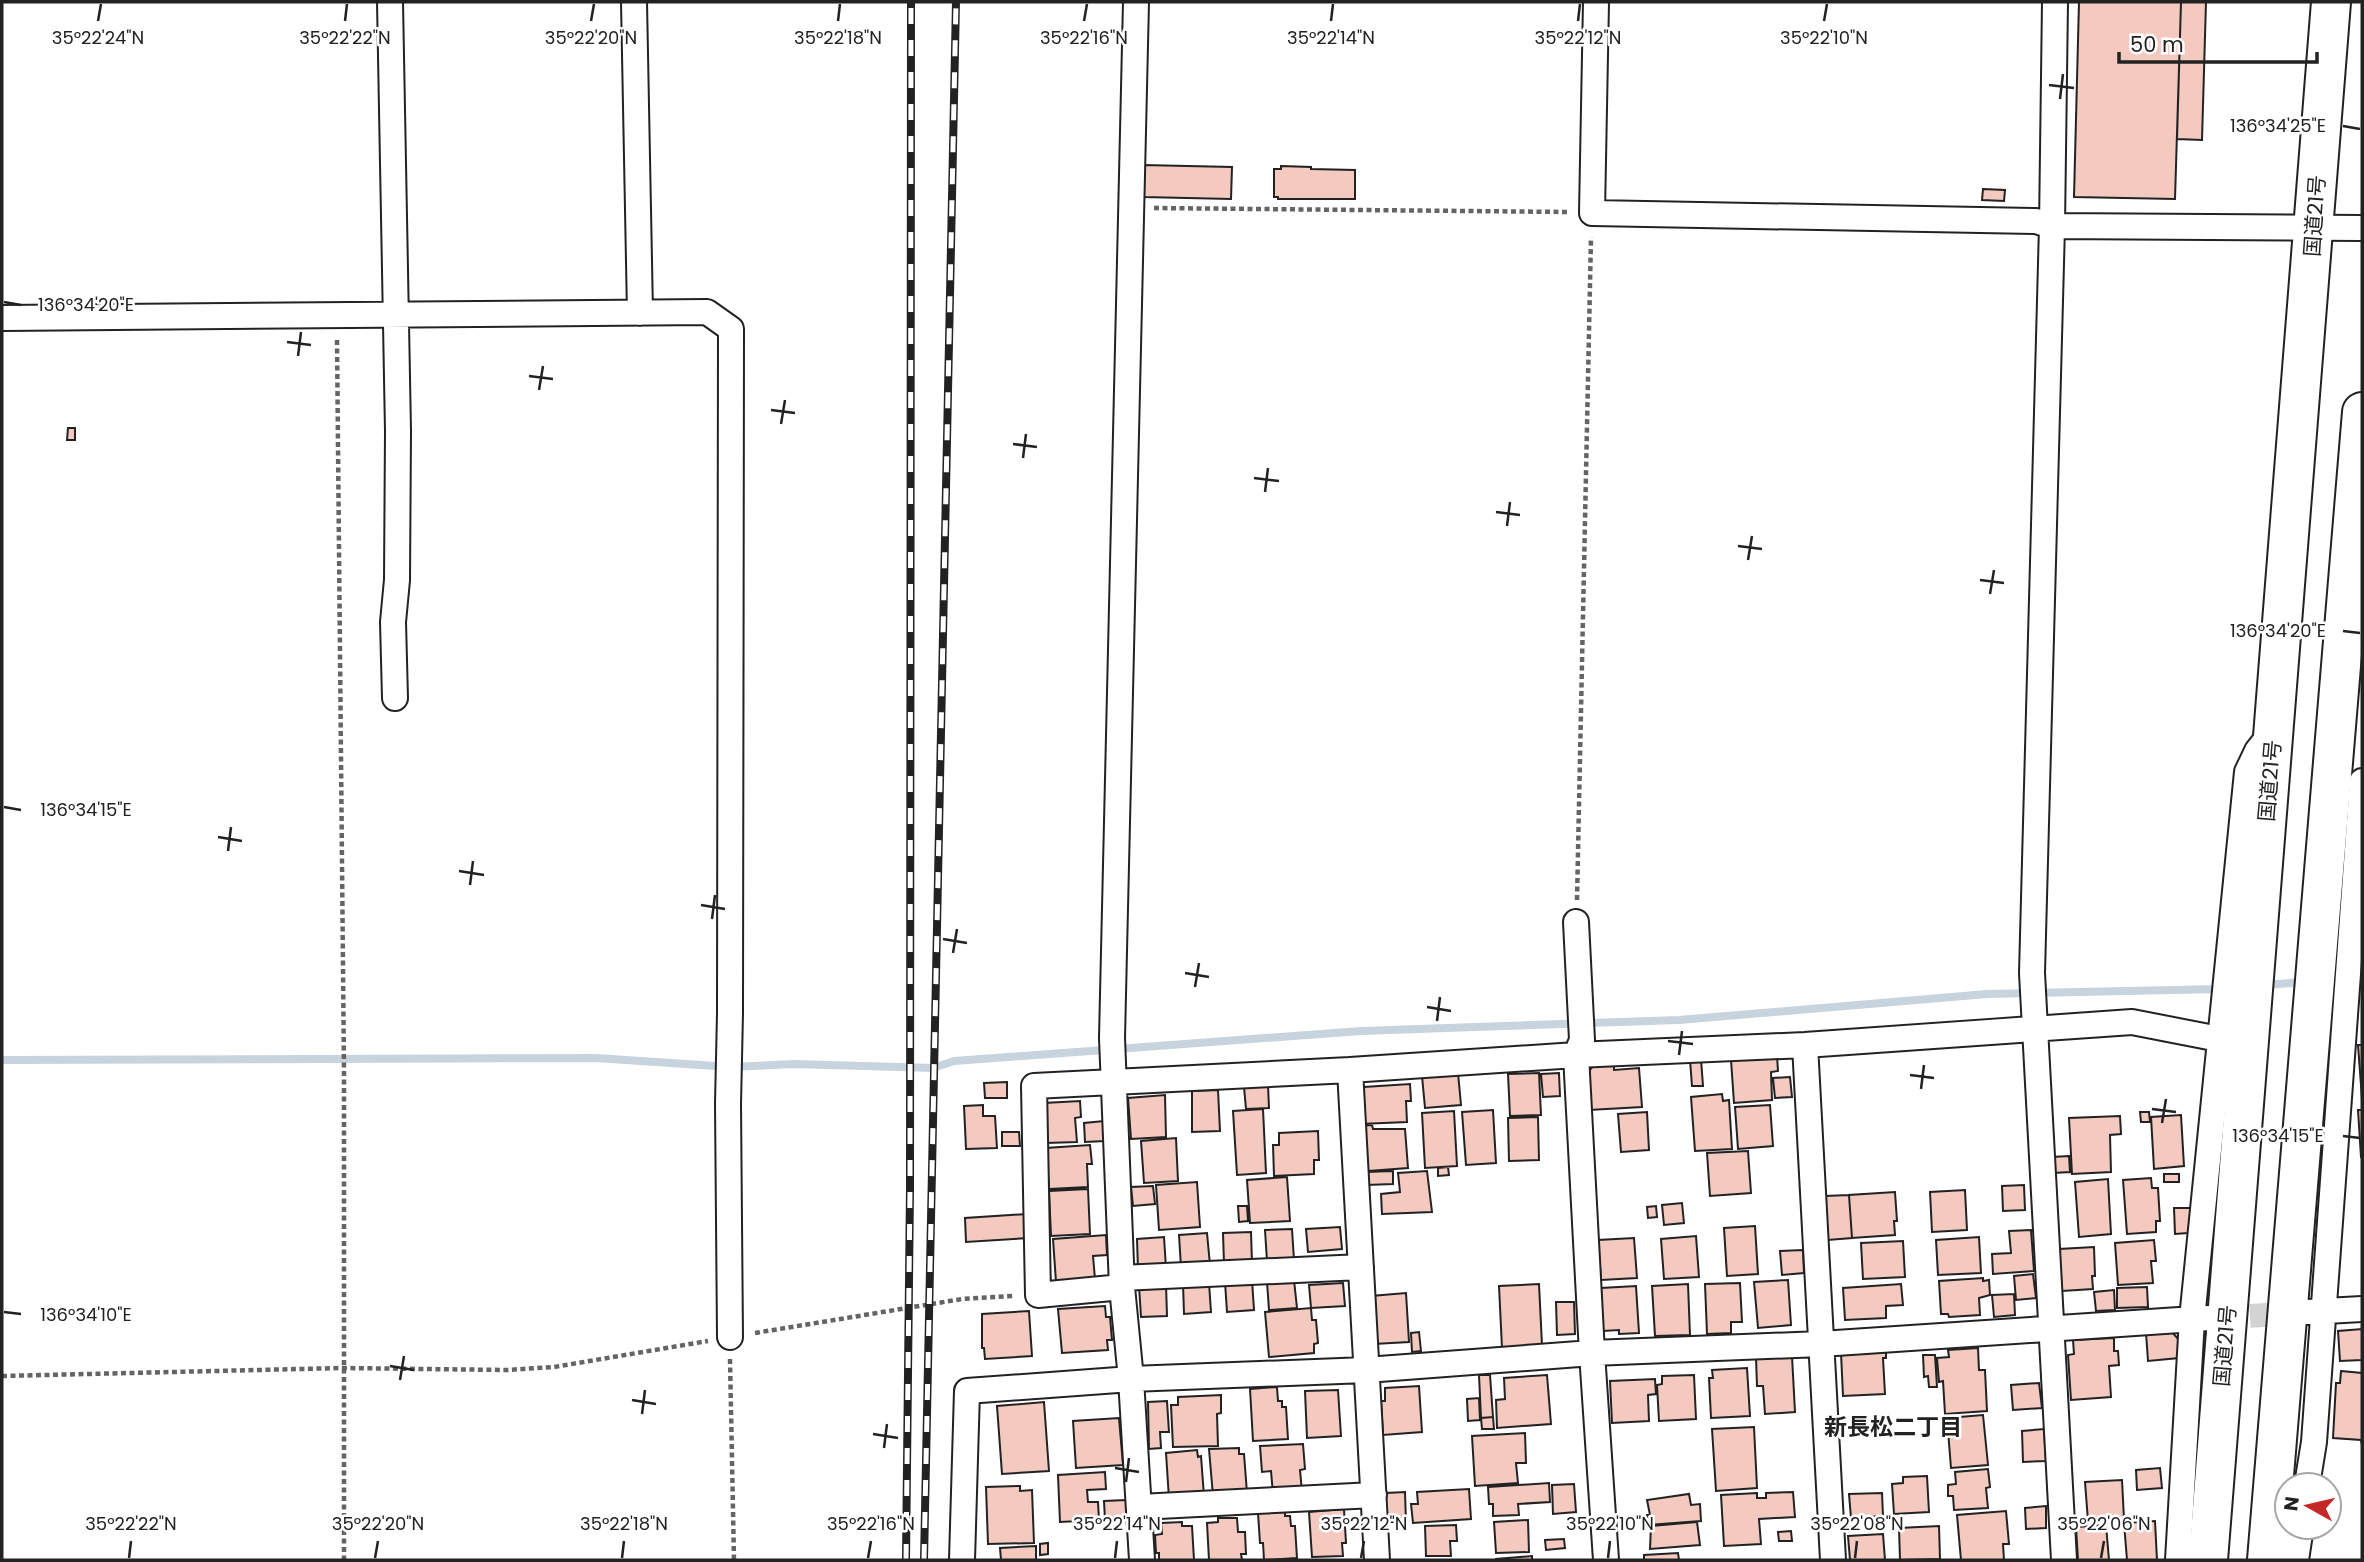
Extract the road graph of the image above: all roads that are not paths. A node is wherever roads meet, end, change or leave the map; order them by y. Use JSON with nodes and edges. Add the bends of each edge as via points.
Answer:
{"nodes":[{"id":1,"x":390,"y":2,"type":"edge"},
{"id":2,"x":634,"y":2,"type":"edge"},
{"id":3,"x":1136,"y":2,"type":"edge"},
{"id":4,"x":1595,"y":2,"type":"edge"},
{"id":5,"x":2055,"y":2,"type":"edge"},
{"id":6,"x":2331,"y":2,"type":"edge"},
{"id":7,"x":2052,"y":226,"type":"junction"},
{"id":8,"x":2314,"y":229,"type":"junction"},
{"id":9,"x":2362,"y":229,"type":"edge"},
{"id":10,"x":639,"y":313,"type":"junction"},
{"id":11,"x":394,"y":317,"type":"junction"},
{"id":12,"x":2,"y":318,"type":"edge"},
{"id":13,"x":2362,"y":412,"type":"edge"},
{"id":14,"x":2359,"y":507,"type":"edge"},
{"id":15,"x":395,"y":698,"type":"dead end"},
{"id":16,"x":2274,"y":730,"type":"junction"},
{"id":17,"x":2362,"y":781,"type":"edge"},
{"id":18,"x":1576,"y":922,"type":"road end"},
{"id":19,"x":2330,"y":1000,"type":"junction"},
{"id":20,"x":2035,"y":1030,"type":"junction"},
{"id":21,"x":2219,"y":1039,"type":"junction"},
{"id":22,"x":1805,"y":1045,"type":"junction"},
{"id":23,"x":1579,"y":1047,"type":"junction"},
{"id":24,"x":1350,"y":1070,"type":"junction"},
{"id":25,"x":1115,"y":1076,"type":"junction"},
{"id":26,"x":1361,"y":1267,"type":"junction"},
{"id":27,"x":1122,"y":1282,"type":"junction"},
{"id":28,"x":2362,"y":1309,"type":"edge"},
{"id":29,"x":2315,"y":1312,"type":"junction"},
{"id":30,"x":2201,"y":1318,"type":"junction"},
{"id":31,"x":2052,"y":1330,"type":"junction"},
{"id":32,"x":730,"y":1337,"type":"road end"},
{"id":33,"x":1821,"y":1344,"type":"junction"},
{"id":34,"x":1592,"y":1353,"type":"junction"},
{"id":35,"x":1366,"y":1370,"type":"junction"},
{"id":36,"x":1131,"y":1379,"type":"junction"},
{"id":37,"x":2309,"y":1471,"type":"edge"},
{"id":38,"x":1374,"y":1494,"type":"junction"},
{"id":39,"x":1139,"y":1507,"type":"junction"},
{"id":40,"x":2298,"y":1541,"type":"edge"},
{"id":41,"x":962,"y":1560,"type":"edge"},
{"id":42,"x":1142,"y":1560,"type":"edge"},
{"id":43,"x":1377,"y":1560,"type":"edge"},
{"id":44,"x":1606,"y":1560,"type":"edge"},
{"id":45,"x":1833,"y":1560,"type":"edge"},
{"id":46,"x":2064,"y":1560,"type":"edge"},
{"id":47,"x":2178,"y":1560,"type":"edge"},
{"id":48,"x":2208,"y":1560,"type":"edge"},
{"id":49,"x":2267,"y":1560,"type":"edge"},
{"id":50,"x":2295,"y":1560,"type":"edge"}],
"edges":[{"from":1,"to":11,"type":"street"},
{"from":2,"to":10,"type":"street"},
{"from":3,"to":25,"type":"street","via":[[1112,1038]]},
{"from":4,"to":7,"type":"street","via":[[1592,213],[2036,221]]},
{"from":5,"to":7,"type":"street"},
{"from":6,"to":8,"type":"highway","name":"国道21号"},
{"from":7,"to":8,"type":"street"},
{"from":7,"to":20,"type":"street","via":[[2032,974]]},
{"from":8,"to":9,"type":"street"},
{"from":8,"to":16,"type":"highway","name":"国道21号"},
{"from":10,"to":11,"type":"street"},
{"from":10,"to":32,"type":"street","via":[[707,313],[731,329]]},
{"from":11,"to":12,"type":"street"},
{"from":11,"to":15,"type":"street","via":[[398,431]]},
{"from":13,"to":14,"type":"highway"},
{"from":14,"to":19,"type":"highway","via":[[2320,923]]},
{"from":16,"to":21,"type":"street","via":[[2247,772]]},
{"from":16,"to":48,"type":"highway","name":"国道21号"},
{"from":17,"to":19,"type":"street","via":[[2350,959]]},
{"from":18,"to":23,"type":"street"},
{"from":19,"to":29,"type":"street"},
{"from":19,"to":49,"type":"highway"},
{"from":20,"to":21,"type":"street","via":[[2132,1022]]},
{"from":20,"to":22,"type":"street"},
{"from":20,"to":31,"type":"street"},
{"from":21,"to":30,"type":"street"},
{"from":22,"to":23,"type":"street"},
{"from":22,"to":33,"type":"street"},
{"from":23,"to":24,"type":"street"},
{"from":23,"to":34,"type":"street"},
{"from":24,"to":25,"type":"street"},
{"from":24,"to":26,"type":"street"},
{"from":25,"to":27,"type":"street"},
{"from":25,"to":27,"type":"street","via":[[1034,1086],[1038,1295]]},
{"from":26,"to":27,"type":"street"},
{"from":26,"to":35,"type":"street"},
{"from":27,"to":36,"type":"street"},
{"from":28,"to":29,"type":"street"},
{"from":29,"to":37,"type":"street","via":[[2314,1442]]},
{"from":30,"to":31,"type":"street"},
{"from":30,"to":47,"type":"street"},
{"from":31,"to":33,"type":"street"},
{"from":31,"to":46,"type":"street"},
{"from":33,"to":34,"type":"street"},
{"from":33,"to":45,"type":"street"},
{"from":34,"to":35,"type":"street"},
{"from":34,"to":44,"type":"street"},
{"from":35,"to":36,"type":"street"},
{"from":35,"to":38,"type":"street"},
{"from":36,"to":39,"type":"street"},
{"from":36,"to":41,"type":"street","via":[[967,1391]]},
{"from":38,"to":39,"type":"street"},
{"from":38,"to":43,"type":"street"},
{"from":39,"to":42,"type":"street"},
{"from":40,"to":50,"type":"street"}]}
